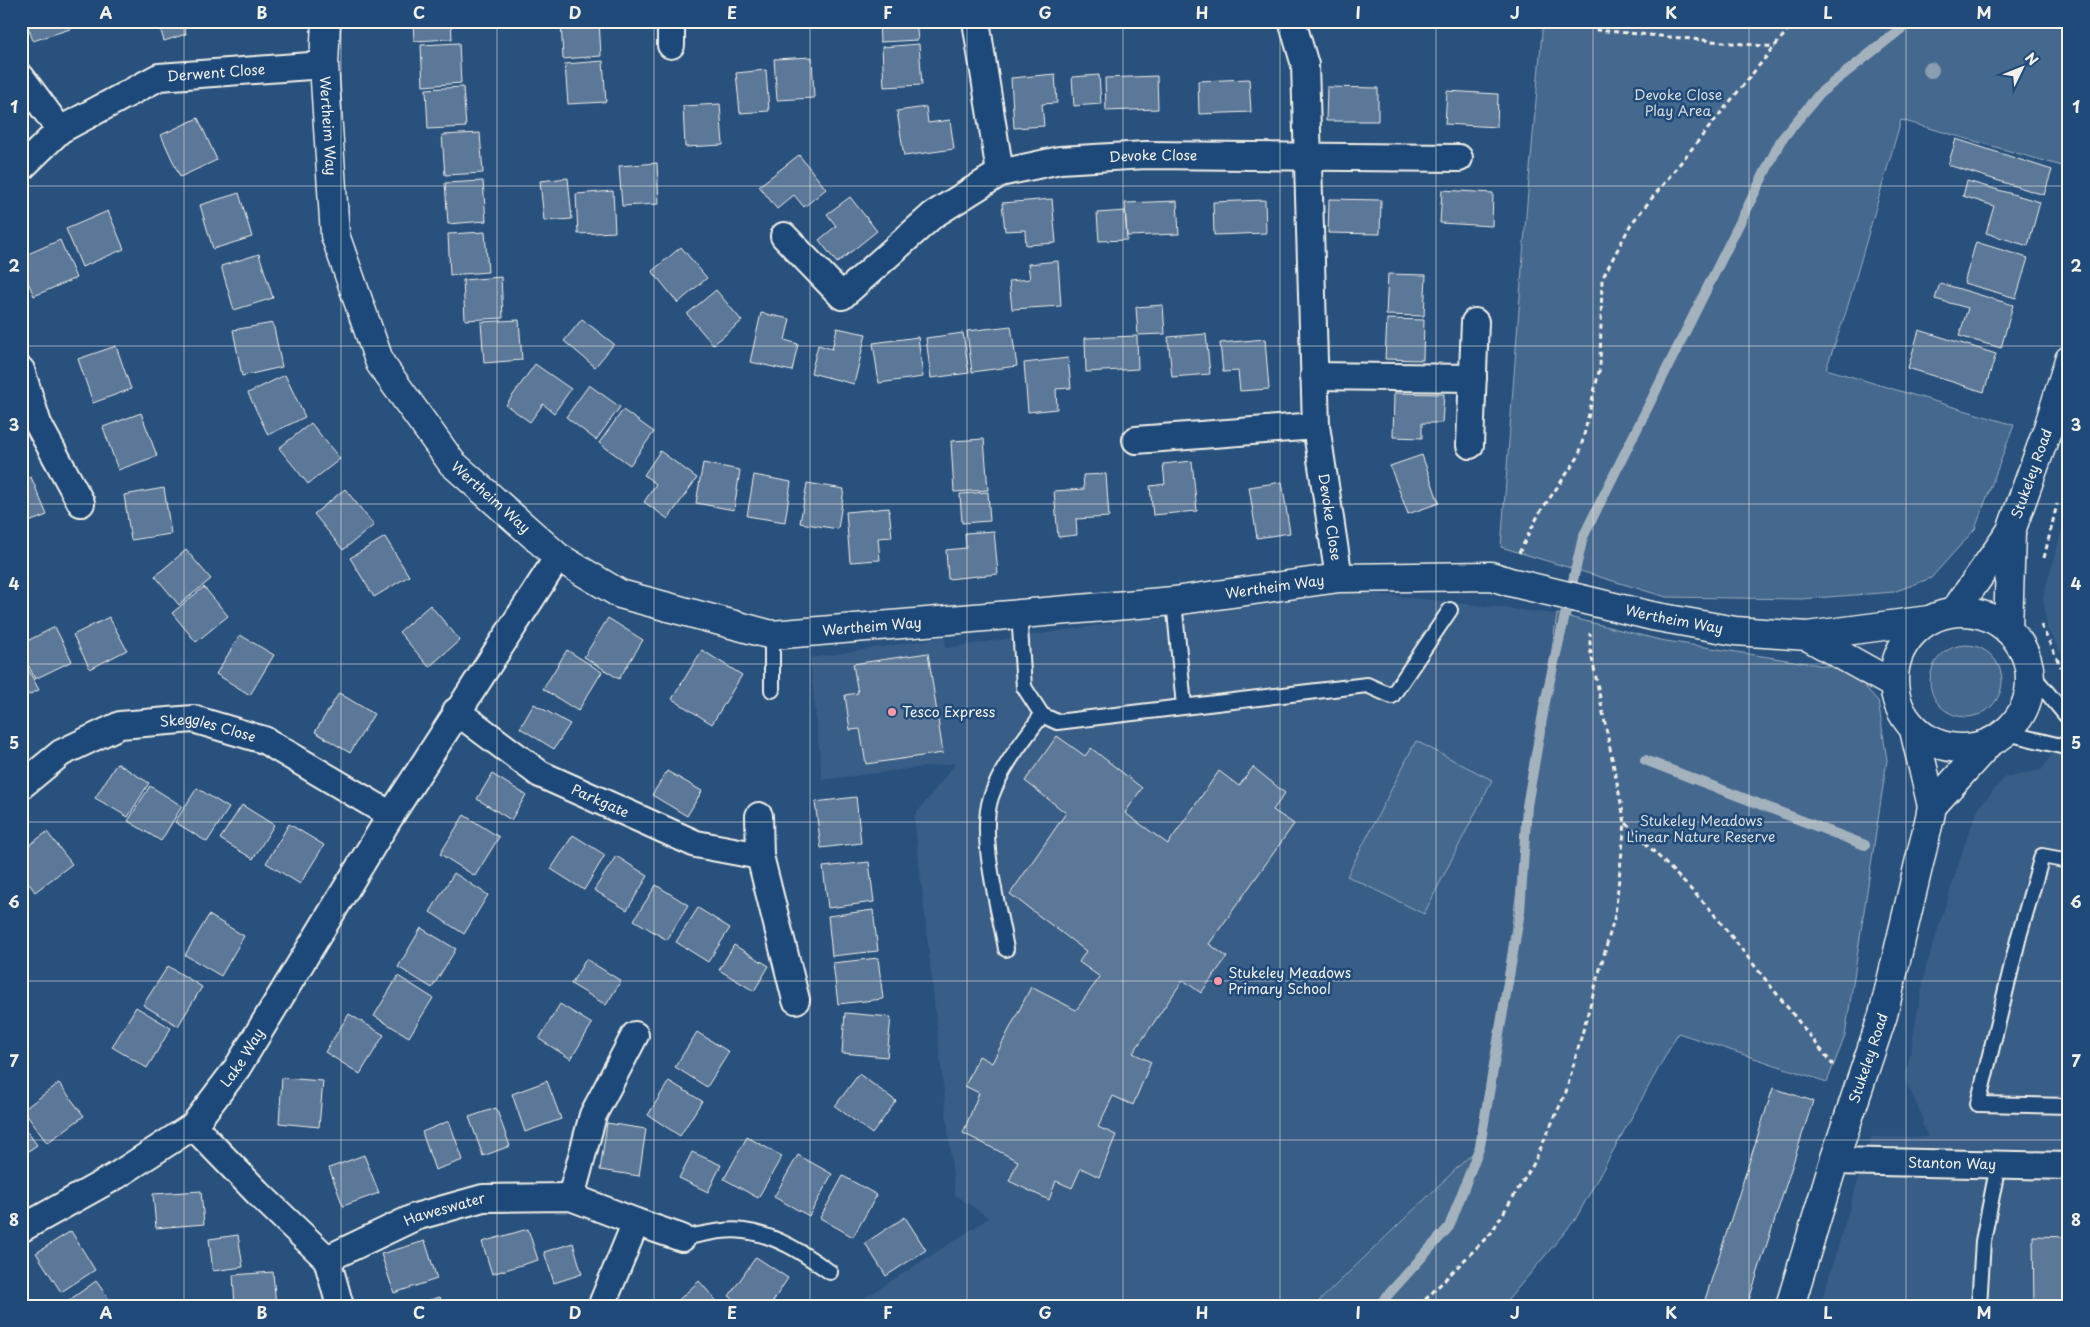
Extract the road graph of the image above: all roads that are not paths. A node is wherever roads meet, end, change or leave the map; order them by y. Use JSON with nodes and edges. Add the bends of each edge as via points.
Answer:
{"nodes":[{"id":1,"x":326,"y":21,"type":"edge"},
{"id":2,"x":976,"y":21,"type":"edge"},
{"id":3,"x":1292,"y":21,"type":"edge"},
{"id":4,"x":324,"y":65,"type":"junction"},
{"id":5,"x":21,"y":77,"type":"edge"},
{"id":6,"x":60,"y":130,"type":"junction"},
{"id":7,"x":1308,"y":157,"type":"junction"},
{"id":8,"x":1459,"y":158,"type":"dead end"},
{"id":9,"x":21,"y":168,"type":"edge"},
{"id":10,"x":1000,"y":173,"type":"junction"},
{"id":11,"x":784,"y":236,"type":"dead end"},
{"id":12,"x":1475,"y":322,"type":"dead end"},
{"id":13,"x":2069,"y":360,"type":"edge"},
{"id":14,"x":21,"y":370,"type":"edge"},
{"id":15,"x":1314,"y":376,"type":"junction"},
{"id":16,"x":1473,"y":378,"type":"junction"},
{"id":17,"x":1316,"y":426,"type":"junction"},
{"id":18,"x":30,"y":427,"type":"edge"},
{"id":19,"x":1136,"y":440,"type":"dead end"},
{"id":20,"x":1470,"y":445,"type":"dead end"},
{"id":21,"x":81,"y":503,"type":"dead end"},
{"id":22,"x":2011,"y":531,"type":"junction"},
{"id":23,"x":558,"y":556,"type":"junction"},
{"id":24,"x":1339,"y":578,"type":"junction"},
{"id":25,"x":1174,"y":601,"type":"junction"},
{"id":26,"x":1450,"y":610,"type":"dead end"},
{"id":27,"x":1019,"y":614,"type":"junction"},
{"id":28,"x":1942,"y":616,"type":"junction"},
{"id":29,"x":2008,"y":630,"type":"junction"},
{"id":30,"x":772,"y":635,"type":"junction"},
{"id":31,"x":1807,"y":636,"type":"junction"},
{"id":32,"x":2030,"y":672,"type":"junction"},
{"id":33,"x":1893,"y":684,"type":"junction"},
{"id":34,"x":772,"y":690,"type":"dead end"},
{"id":35,"x":1184,"y":706,"type":"junction"},
{"id":36,"x":456,"y":711,"type":"junction"},
{"id":37,"x":1042,"y":715,"type":"junction"},
{"id":38,"x":2069,"y":719,"type":"edge"},
{"id":39,"x":1914,"y":730,"type":"junction"},
{"id":40,"x":1997,"y":739,"type":"junction"},
{"id":41,"x":2069,"y":748,"type":"edge"},
{"id":42,"x":21,"y":786,"type":"edge"},
{"id":43,"x":1932,"y":806,"type":"junction"},
{"id":44,"x":391,"y":815,"type":"junction"},
{"id":45,"x":759,"y":816,"type":"dead end"},
{"id":46,"x":760,"y":856,"type":"junction"},
{"id":47,"x":2069,"y":861,"type":"edge"},
{"id":48,"x":1006,"y":949,"type":"dead end"},
{"id":49,"x":796,"y":1000,"type":"dead end"},
{"id":50,"x":635,"y":1035,"type":"dead end"},
{"id":51,"x":2069,"y":1106,"type":"edge"},
{"id":52,"x":192,"y":1126,"type":"junction"},
{"id":53,"x":1834,"y":1161,"type":"junction"},
{"id":54,"x":1998,"y":1165,"type":"junction"},
{"id":55,"x":2069,"y":1166,"type":"edge"},
{"id":56,"x":571,"y":1196,"type":"junction"},
{"id":57,"x":636,"y":1222,"type":"junction"},
{"id":58,"x":21,"y":1229,"type":"edge"},
{"id":59,"x":682,"y":1238,"type":"joint"},
{"id":60,"x":327,"y":1259,"type":"junction"},
{"id":61,"x":830,"y":1272,"type":"dead end"},
{"id":62,"x":604,"y":1302,"type":"dead end"},
{"id":63,"x":340,"y":1306,"type":"edge"},
{"id":64,"x":1790,"y":1306,"type":"edge"},
{"id":65,"x":1979,"y":1306,"type":"edge"}],
"edges":[{"from":1,"to":4,"type":"street","name":"Wertheim Way"},
{"from":2,"to":10,"type":"street"},
{"from":3,"to":7,"type":"street","name":"Devoke Close","via":[[1305,65]]},
{"from":4,"to":6,"type":"street","name":"Derwent Close","via":[[159,78]]},
{"from":4,"to":23,"type":"street","name":"Wertheim Way","via":[[335,235],[380,363],[452,463]]},
{"from":5,"to":6,"type":"street"},
{"from":6,"to":9,"type":"street","name":"Derwent Close"},
{"from":7,"to":8,"type":"street","name":"Devoke Close"},
{"from":7,"to":10,"type":"street","name":"Devoke Close","via":[[1146,155],[1060,160]]},
{"from":7,"to":15,"type":"street","name":"Devoke Close"},
{"from":10,"to":11,"type":"street","name":"Devoke Close","via":[[933,215],[842,296]]},
{"from":12,"to":16,"type":"street"},
{"from":13,"to":22,"type":"street","name":"Stukeley Road"},
{"from":14,"to":18,"type":"street"},
{"from":15,"to":16,"type":"street"},
{"from":15,"to":17,"type":"street","name":"Devoke Close"},
{"from":16,"to":20,"type":"street"},
{"from":17,"to":19,"type":"street"},
{"from":17,"to":24,"type":"street","name":"Devoke Close"},
{"from":18,"to":21,"type":"street"},
{"from":22,"to":28,"type":"street","name":"Stukeley Road"},
{"from":22,"to":29,"type":"street","name":"Stukeley Road"},
{"from":23,"to":30,"type":"street","name":"Wertheim Way","via":[[620,594]]},
{"from":23,"to":36,"type":"street"},
{"from":24,"to":25,"type":"street","name":"Wertheim Way"},
{"from":24,"to":31,"type":"street","name":"Wertheim Way","via":[[1491,576],[1652,616],[1735,631]]},
{"from":25,"to":27,"type":"street","name":"Wertheim Way"},
{"from":25,"to":35,"type":"lane"},
{"from":26,"to":35,"type":"lane","via":[[1392,696],[1367,686]]},
{"from":27,"to":30,"type":"street","name":"Wertheim Way"},
{"from":27,"to":37,"type":"lane","via":[[1024,688]]},
{"from":28,"to":29,"type":"street","via":[[1973,613]]},
{"from":28,"to":31,"type":"street","name":"Wertheim Way"},
{"from":28,"to":33,"type":"street","via":[[1914,631],[1902,646],[1895,664]]},
{"from":29,"to":32,"type":"street","via":[[2019,642]]},
{"from":30,"to":34,"type":"lane"},
{"from":31,"to":33,"type":"street","name":"Wertheim Way"},
{"from":32,"to":38,"type":"lane"},
{"from":32,"to":40,"type":"street","via":[[2029,694],[2021,715]]},
{"from":33,"to":39,"type":"street","via":[[1903,716]]},
{"from":35,"to":37,"type":"lane","via":[[1057,722]]},
{"from":36,"to":44,"type":"street"},
{"from":36,"to":46,"type":"street","name":"Parkgate","via":[[540,774],[696,844]]},
{"from":37,"to":48,"type":"lane","via":[[1005,767],[991,798],[986,839]]},
{"from":39,"to":40,"type":"street","via":[[1948,748],[1968,749]]},
{"from":39,"to":43,"type":"street","name":"Stukeley Road"},
{"from":40,"to":41,"type":"lane"},
{"from":40,"to":43,"type":"street","name":"Stukeley Road"},
{"from":42,"to":44,"type":"street","name":"Skeggles Close","via":[[61,753],[120,726],[193,719],[264,740]]},
{"from":43,"to":53,"type":"street","name":"Stukeley Road","via":[[1883,1015]]},
{"from":44,"to":52,"type":"street","name":"Lake Way","via":[[237,1068]]},
{"from":45,"to":46,"type":"street"},
{"from":46,"to":49,"type":"street"},
{"from":47,"to":51,"type":"lane","via":[[2042,856],[1978,1104]]},
{"from":50,"to":56,"type":"street","via":[[593,1115]]},
{"from":52,"to":58,"type":"street","name":"Lake Way","via":[[116,1176]]},
{"from":52,"to":60,"type":"street"},
{"from":53,"to":54,"type":"street","name":"Stanton Way"},
{"from":53,"to":64,"type":"street","name":"Stukeley Road"},
{"from":54,"to":55,"type":"street","name":"Stanton Way"},
{"from":54,"to":65,"type":"lane","via":[[1983,1241]]},
{"from":56,"to":57,"type":"street","name":"Haweswater"},
{"from":56,"to":60,"type":"street","name":"Haweswater","via":[[483,1198],[415,1217]]},
{"from":57,"to":59,"type":"street","name":"Haweswater"},
{"from":57,"to":62,"type":"street"},
{"from":59,"to":61,"type":"lane","via":[[742,1231],[772,1238],[797,1249]]},
{"from":60,"to":63,"type":"street"}]}
